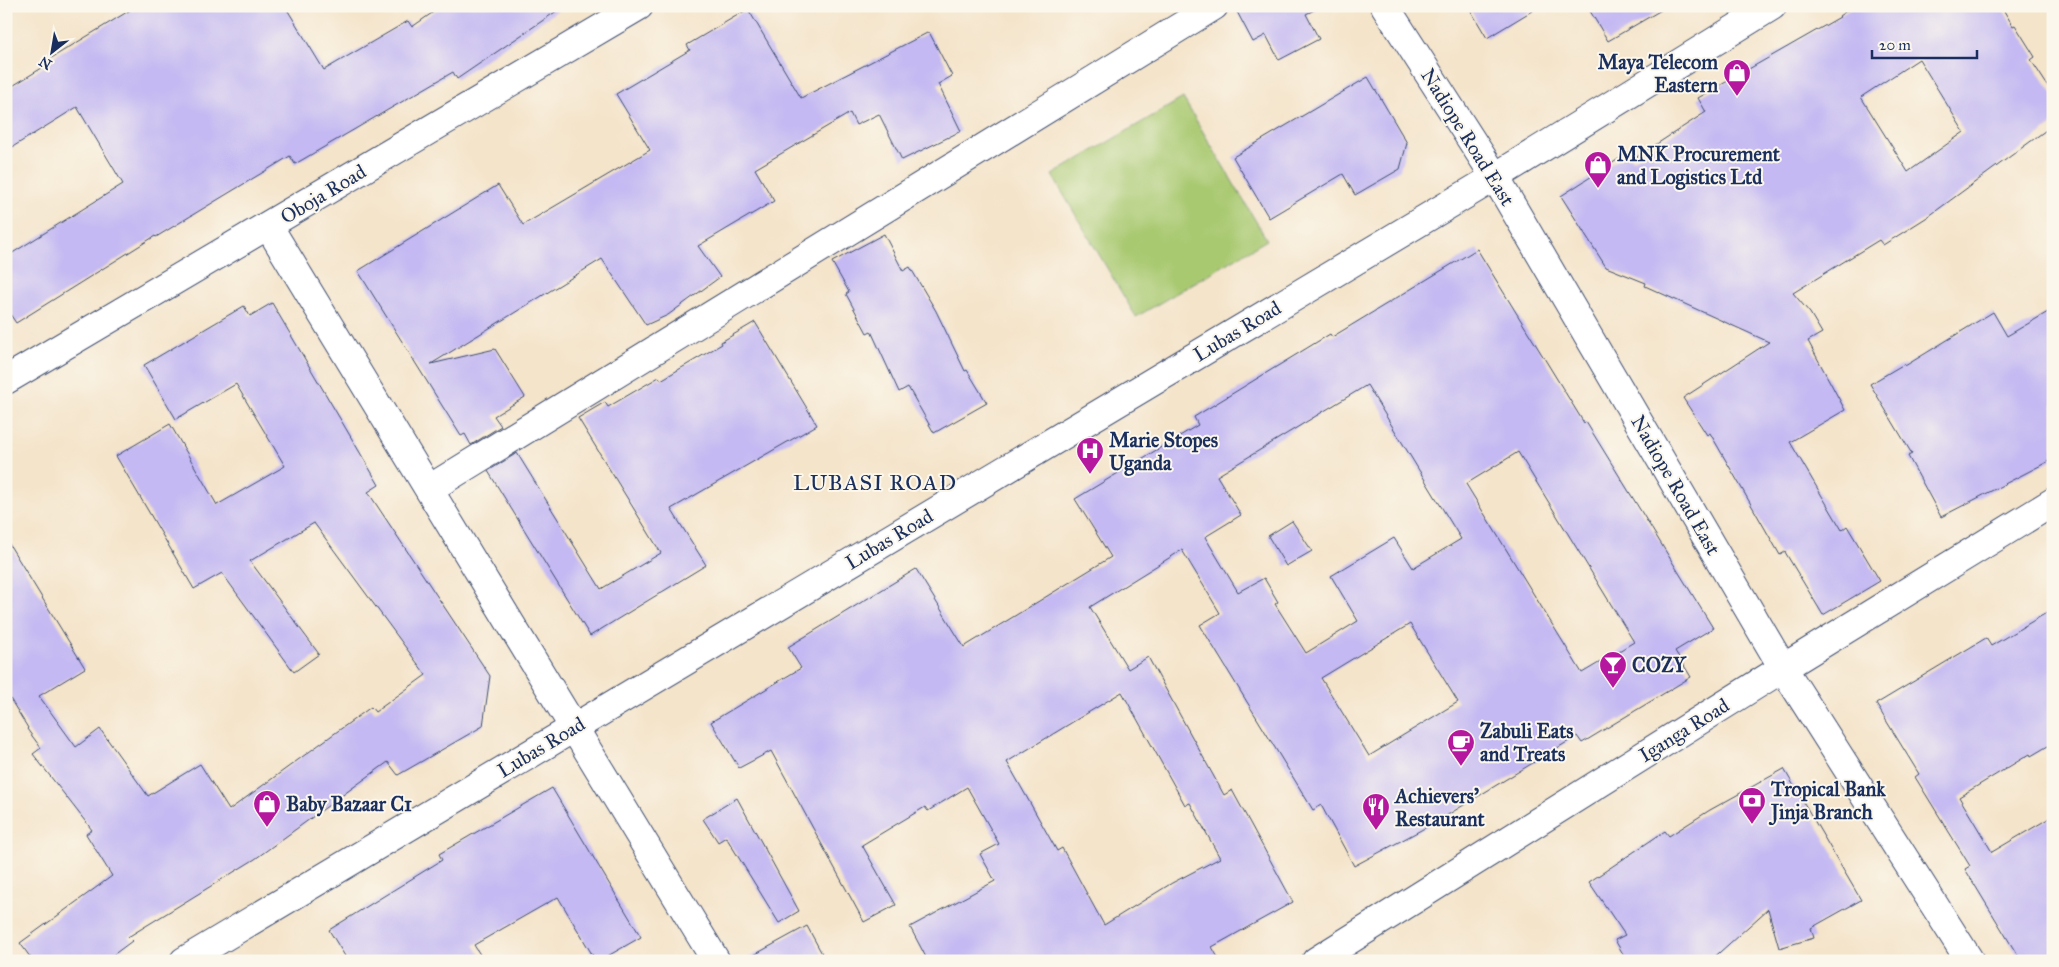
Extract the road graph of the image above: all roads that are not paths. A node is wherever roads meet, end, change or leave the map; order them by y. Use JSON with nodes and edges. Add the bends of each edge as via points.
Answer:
{"nodes":[{"id":1,"x":640,"y":6,"type":"edge"},
{"id":2,"x":1214,"y":6,"type":"edge"},
{"id":3,"x":1385,"y":6,"type":"edge"},
{"id":4,"x":1772,"y":6,"type":"edge"},
{"id":5,"x":1495,"y":177,"type":"junction"},
{"id":6,"x":269,"y":227,"type":"junction"},
{"id":7,"x":6,"y":380,"type":"edge"},
{"id":8,"x":429,"y":489,"type":"junction"},
{"id":9,"x":2053,"y":502,"type":"edge"},
{"id":10,"x":1783,"y":668,"type":"junction"},
{"id":11,"x":574,"y":728,"type":"junction"},
{"id":12,"x":184,"y":961,"type":"edge"},
{"id":13,"x":716,"y":961,"type":"edge"},
{"id":14,"x":1316,"y":961,"type":"edge"},
{"id":15,"x":1970,"y":961,"type":"edge"}],
"edges":[{"from":1,"to":6,"type":"street","name":"Oboja Road"},
{"from":2,"to":8,"type":"street"},
{"from":3,"to":5,"type":"street","name":"Nadiope Road East"},
{"from":4,"to":5,"type":"street","name":"Lubas Road"},
{"from":5,"to":10,"type":"street","name":"Nadiope Road East"},
{"from":5,"to":11,"type":"street","name":"Lubas Road"},
{"from":6,"to":7,"type":"street","name":"Oboja Road"},
{"from":6,"to":8,"type":"street"},
{"from":8,"to":11,"type":"street"},
{"from":9,"to":10,"type":"street","name":"Iganga Road"},
{"from":10,"to":14,"type":"street","name":"Iganga Road"},
{"from":10,"to":15,"type":"street","name":"Nadiope Road East"},
{"from":11,"to":12,"type":"street","name":"Lubas Road"},
{"from":11,"to":13,"type":"street"}]}
